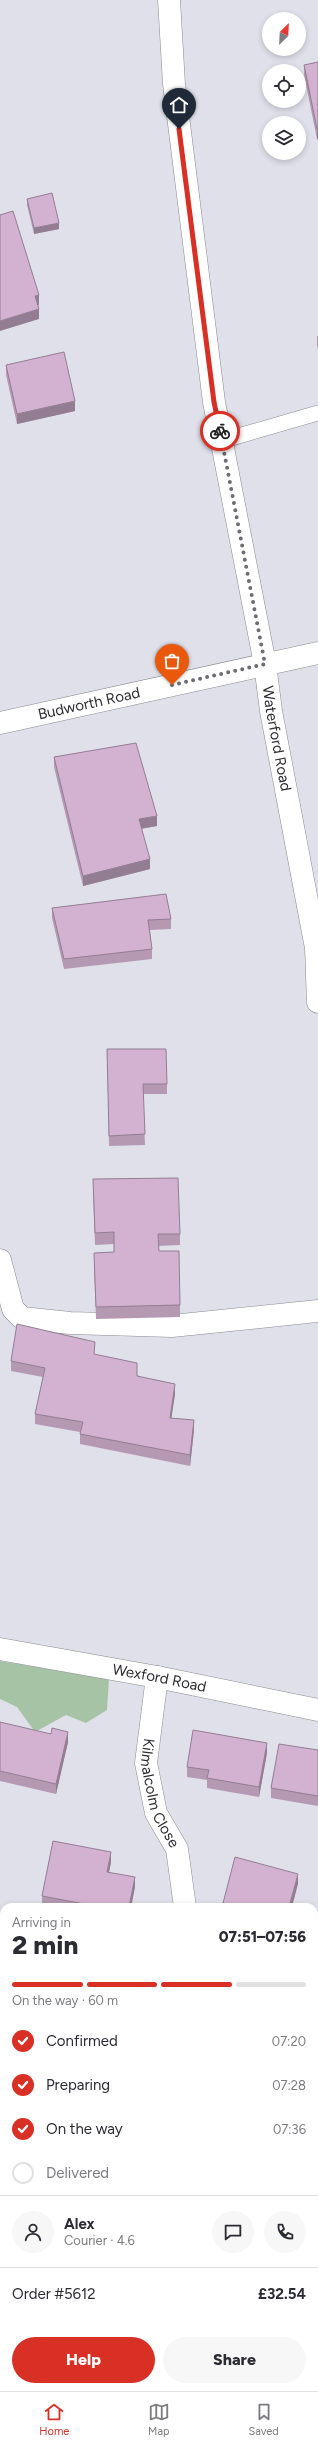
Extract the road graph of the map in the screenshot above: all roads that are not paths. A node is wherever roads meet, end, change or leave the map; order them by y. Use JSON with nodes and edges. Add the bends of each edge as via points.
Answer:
{"nodes":[{"id":1,"x":169,"y":0,"type":"edge"},
{"id":2,"x":318,"y":414,"type":"edge"},
{"id":3,"x":221,"y":441,"type":"junction"},
{"id":4,"x":318,"y":652,"type":"edge"},
{"id":5,"x":265,"y":664,"type":"junction"},
{"id":6,"x":0,"y":723,"type":"edge"},
{"id":7,"x":318,"y":1002,"type":"edge"},
{"id":8,"x":0,"y":1260,"type":"edge"},
{"id":9,"x":318,"y":1312,"type":"edge"},
{"id":10,"x":0,"y":1649,"type":"edge"},
{"id":11,"x":157,"y":1677,"type":"junction"},
{"id":12,"x":318,"y":1710,"type":"edge"},
{"id":13,"x":184,"y":1903,"type":"edge"}],
"edges":[{"from":1,"to":3,"type":"street","name":"Waterford Road","via":[[174,84]]},
{"from":2,"to":3,"type":"lane"},
{"from":3,"to":5,"type":"street","name":"Waterford Road"},
{"from":4,"to":5,"type":"street","name":"Budworth Road"},
{"from":5,"to":6,"type":"street","name":"Budworth Road"},
{"from":5,"to":7,"type":"street","name":"Waterford Road","via":[[271,711],[316,948]]},
{"from":8,"to":9,"type":"street","via":[[13,1308],[22,1318],[70,1323],[172,1326]]},
{"from":10,"to":11,"type":"street","name":"Wexford Road"},
{"from":11,"to":12,"type":"street","name":"Wexford Road"},
{"from":11,"to":13,"type":"street","name":"Kilmalcolm Close","via":[[146,1763],[156,1813],[177,1849]]}]}
